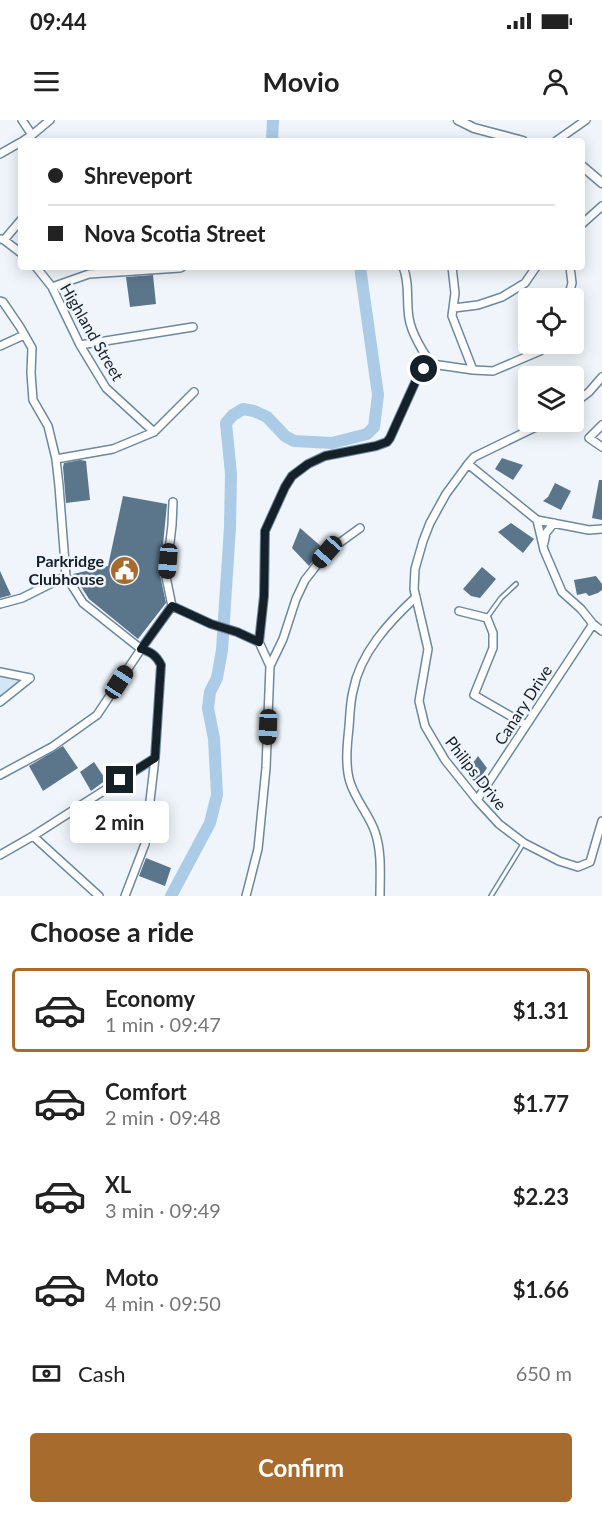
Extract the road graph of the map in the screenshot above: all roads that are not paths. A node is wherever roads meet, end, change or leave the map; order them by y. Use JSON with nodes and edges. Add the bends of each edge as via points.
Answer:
{"nodes":[{"id":1,"x":22,"y":120,"type":"edge"},
{"id":2,"x":50,"y":120,"type":"edge"},
{"id":3,"x":458,"y":120,"type":"edge"},
{"id":4,"x":586,"y":120,"type":"edge"},
{"id":5,"x":32,"y":135,"type":"junction"},
{"id":6,"x":27,"y":138,"type":"edge"},
{"id":7,"x":512,"y":138,"type":"edge"},
{"id":8,"x":560,"y":138,"type":"edge"},
{"id":9,"x":18,"y":143,"type":"edge"},
{"id":10,"x":0,"y":154,"type":"edge"},
{"id":11,"x":585,"y":169,"type":"edge"},
{"id":12,"x":602,"y":183,"type":"edge"},
{"id":13,"x":602,"y":206,"type":"edge"},
{"id":14,"x":585,"y":221,"type":"edge"},
{"id":15,"x":18,"y":223,"type":"edge"},
{"id":16,"x":2,"y":240,"type":"edge"},
{"id":17,"x":18,"y":251,"type":"edge"},
{"id":18,"x":38,"y":270,"type":"edge"},
{"id":19,"x":150,"y":270,"type":"edge"},
{"id":20,"x":404,"y":270,"type":"edge"},
{"id":21,"x":452,"y":270,"type":"edge"},
{"id":22,"x":535,"y":270,"type":"edge"},
{"id":23,"x":570,"y":270,"type":"edge"},
{"id":24,"x":52,"y":287,"type":"junction"},
{"id":25,"x":571,"y":288,"type":"edge"},
{"id":26,"x":0,"y":301,"type":"edge"},
{"id":27,"x":454,"y":308,"type":"junction"},
{"id":28,"x":193,"y":327,"type":"dead end"},
{"id":29,"x":24,"y":335,"type":"junction"},
{"id":30,"x":80,"y":345,"type":"junction"},
{"id":31,"x":0,"y":346,"type":"edge"},
{"id":32,"x":533,"y":354,"type":"edge"},
{"id":33,"x":432,"y":364,"type":"junction"},
{"id":34,"x":473,"y":370,"type":"junction"},
{"id":35,"x":602,"y":377,"type":"edge"},
{"id":36,"x":194,"y":392,"type":"dead end"},
{"id":37,"x":584,"y":396,"type":"edge"},
{"id":38,"x":602,"y":424,"type":"edge"},
{"id":39,"x":154,"y":432,"type":"junction"},
{"id":40,"x":525,"y":432,"type":"edge"},
{"id":41,"x":602,"y":447,"type":"edge"},
{"id":42,"x":56,"y":459,"type":"junction"},
{"id":43,"x":468,"y":464,"type":"junction"},
{"id":44,"x":173,"y":502,"type":"dead end"},
{"id":45,"x":537,"y":520,"type":"junction"},
{"id":46,"x":554,"y":524,"type":"junction"},
{"id":47,"x":360,"y":528,"type":"dead end"},
{"id":48,"x":602,"y":529,"type":"edge"},
{"id":49,"x":543,"y":546,"type":"junction"},
{"id":50,"x":66,"y":576,"type":"junction"},
{"id":51,"x":516,"y":584,"type":"dead end"},
{"id":52,"x":416,"y":597,"type":"junction"},
{"id":53,"x":0,"y":604,"type":"edge"},
{"id":54,"x":172,"y":606,"type":"junction"},
{"id":55,"x":459,"y":611,"type":"dead end"},
{"id":56,"x":487,"y":618,"type":"junction"},
{"id":57,"x":593,"y":624,"type":"junction"},
{"id":58,"x":602,"y":631,"type":"edge"},
{"id":59,"x":259,"y":642,"type":"junction"},
{"id":60,"x":141,"y":649,"type":"junction"},
{"id":61,"x":270,"y":666,"type":"junction"},
{"id":62,"x":0,"y":672,"type":"edge"},
{"id":63,"x":0,"y":702,"type":"edge"},
{"id":64,"x":526,"y":725,"type":"junction"},
{"id":65,"x":155,"y":758,"type":"junction"},
{"id":66,"x":0,"y":775,"type":"edge"},
{"id":67,"x":477,"y":800,"type":"junction"},
{"id":68,"x":602,"y":821,"type":"edge"},
{"id":69,"x":33,"y":836,"type":"junction"},
{"id":70,"x":524,"y":843,"type":"junction"},
{"id":71,"x":0,"y":855,"type":"edge"},
{"id":72,"x":99,"y":896,"type":"edge"},
{"id":73,"x":125,"y":896,"type":"edge"},
{"id":74,"x":246,"y":896,"type":"edge"},
{"id":75,"x":380,"y":896,"type":"edge"},
{"id":76,"x":491,"y":896,"type":"edge"}],
"edges":[{"from":1,"to":5,"type":"street"},
{"from":2,"to":5,"type":"street"},
{"from":3,"to":7,"type":"street"},
{"from":4,"to":8,"type":"street"},
{"from":5,"to":6,"type":"street"},
{"from":9,"to":10,"type":"street"},
{"from":11,"to":12,"type":"street"},
{"from":13,"to":14,"type":"street"},
{"from":15,"to":16,"type":"street"},
{"from":16,"to":17,"type":"street"},
{"from":18,"to":24,"type":"street","name":"Highland Street"},
{"from":19,"to":24,"type":"street","via":[[89,274]]},
{"from":20,"to":33,"type":"street","via":[[409,321]]},
{"from":21,"to":27,"type":"street"},
{"from":22,"to":27,"type":"street","via":[[525,283],[502,297]]},
{"from":23,"to":25,"type":"street"},
{"from":24,"to":30,"type":"street","name":"Highland Street"},
{"from":26,"to":29,"type":"street"},
{"from":27,"to":34,"type":"street","via":[[453,316]]},
{"from":28,"to":30,"type":"street"},
{"from":29,"to":31,"type":"street"},
{"from":29,"to":42,"type":"street","via":[[32,348],[33,400],[48,426]]},
{"from":30,"to":39,"type":"street","name":"Highland Street","via":[[106,388]]},
{"from":32,"to":34,"type":"street","via":[[493,371]]},
{"from":33,"to":34,"type":"street"},
{"from":33,"to":59,"type":"street","via":[[418,376],[387,442],[325,456],[292,476],[285,487],[265,531]]},
{"from":35,"to":37,"type":"street"},
{"from":36,"to":39,"type":"street"},
{"from":38,"to":41,"type":"street","via":[[589,438]]},
{"from":39,"to":42,"type":"street","via":[[113,449]]},
{"from":40,"to":43,"type":"street","via":[[474,457]]},
{"from":42,"to":50,"type":"street"},
{"from":43,"to":45,"type":"street"},
{"from":43,"to":52,"type":"street","name":"Philips Drive","via":[[430,523],[414,579]]},
{"from":44,"to":54,"type":"street","via":[[166,577]]},
{"from":45,"to":46,"type":"street"},
{"from":45,"to":49,"type":"street"},
{"from":46,"to":48,"type":"street"},
{"from":46,"to":49,"type":"street","via":[[546,533]]},
{"from":47,"to":61,"type":"street","via":[[327,552],[305,580]]},
{"from":49,"to":57,"type":"street","via":[[562,592]]},
{"from":50,"to":53,"type":"street","via":[[22,598]]},
{"from":50,"to":60,"type":"street","via":[[83,603]]},
{"from":51,"to":56,"type":"lane"},
{"from":52,"to":67,"type":"street","name":"Philips Drive","via":[[428,649],[419,701],[425,726],[445,760]]},
{"from":52,"to":75,"type":"street","via":[[379,635],[360,666],[347,739],[349,781],[375,830]]},
{"from":54,"to":59,"type":"street"},
{"from":54,"to":60,"type":"street"},
{"from":55,"to":56,"type":"street"},
{"from":56,"to":64,"type":"street","via":[[493,648],[474,695]]},
{"from":57,"to":58,"type":"street"},
{"from":57,"to":64,"type":"street","name":"Canary Drive"},
{"from":59,"to":61,"type":"street"},
{"from":60,"to":65,"type":"street","via":[[150,651],[161,665]]},
{"from":60,"to":66,"type":"street","via":[[97,715],[52,747]]},
{"from":61,"to":74,"type":"street","via":[[258,849]]},
{"from":62,"to":63,"type":"street","via":[[30,678]]},
{"from":64,"to":67,"type":"street","name":"Canary Drive"},
{"from":65,"to":69,"type":"street"},
{"from":65,"to":73,"type":"street","via":[[145,844]]},
{"from":67,"to":70,"type":"street","name":"Philips Drive","via":[[498,824]]},
{"from":68,"to":70,"type":"street","name":"Philips Drive","via":[[590,862],[578,867]]},
{"from":69,"to":71,"type":"street"},
{"from":69,"to":72,"type":"street"},
{"from":70,"to":76,"type":"lane"}]}
